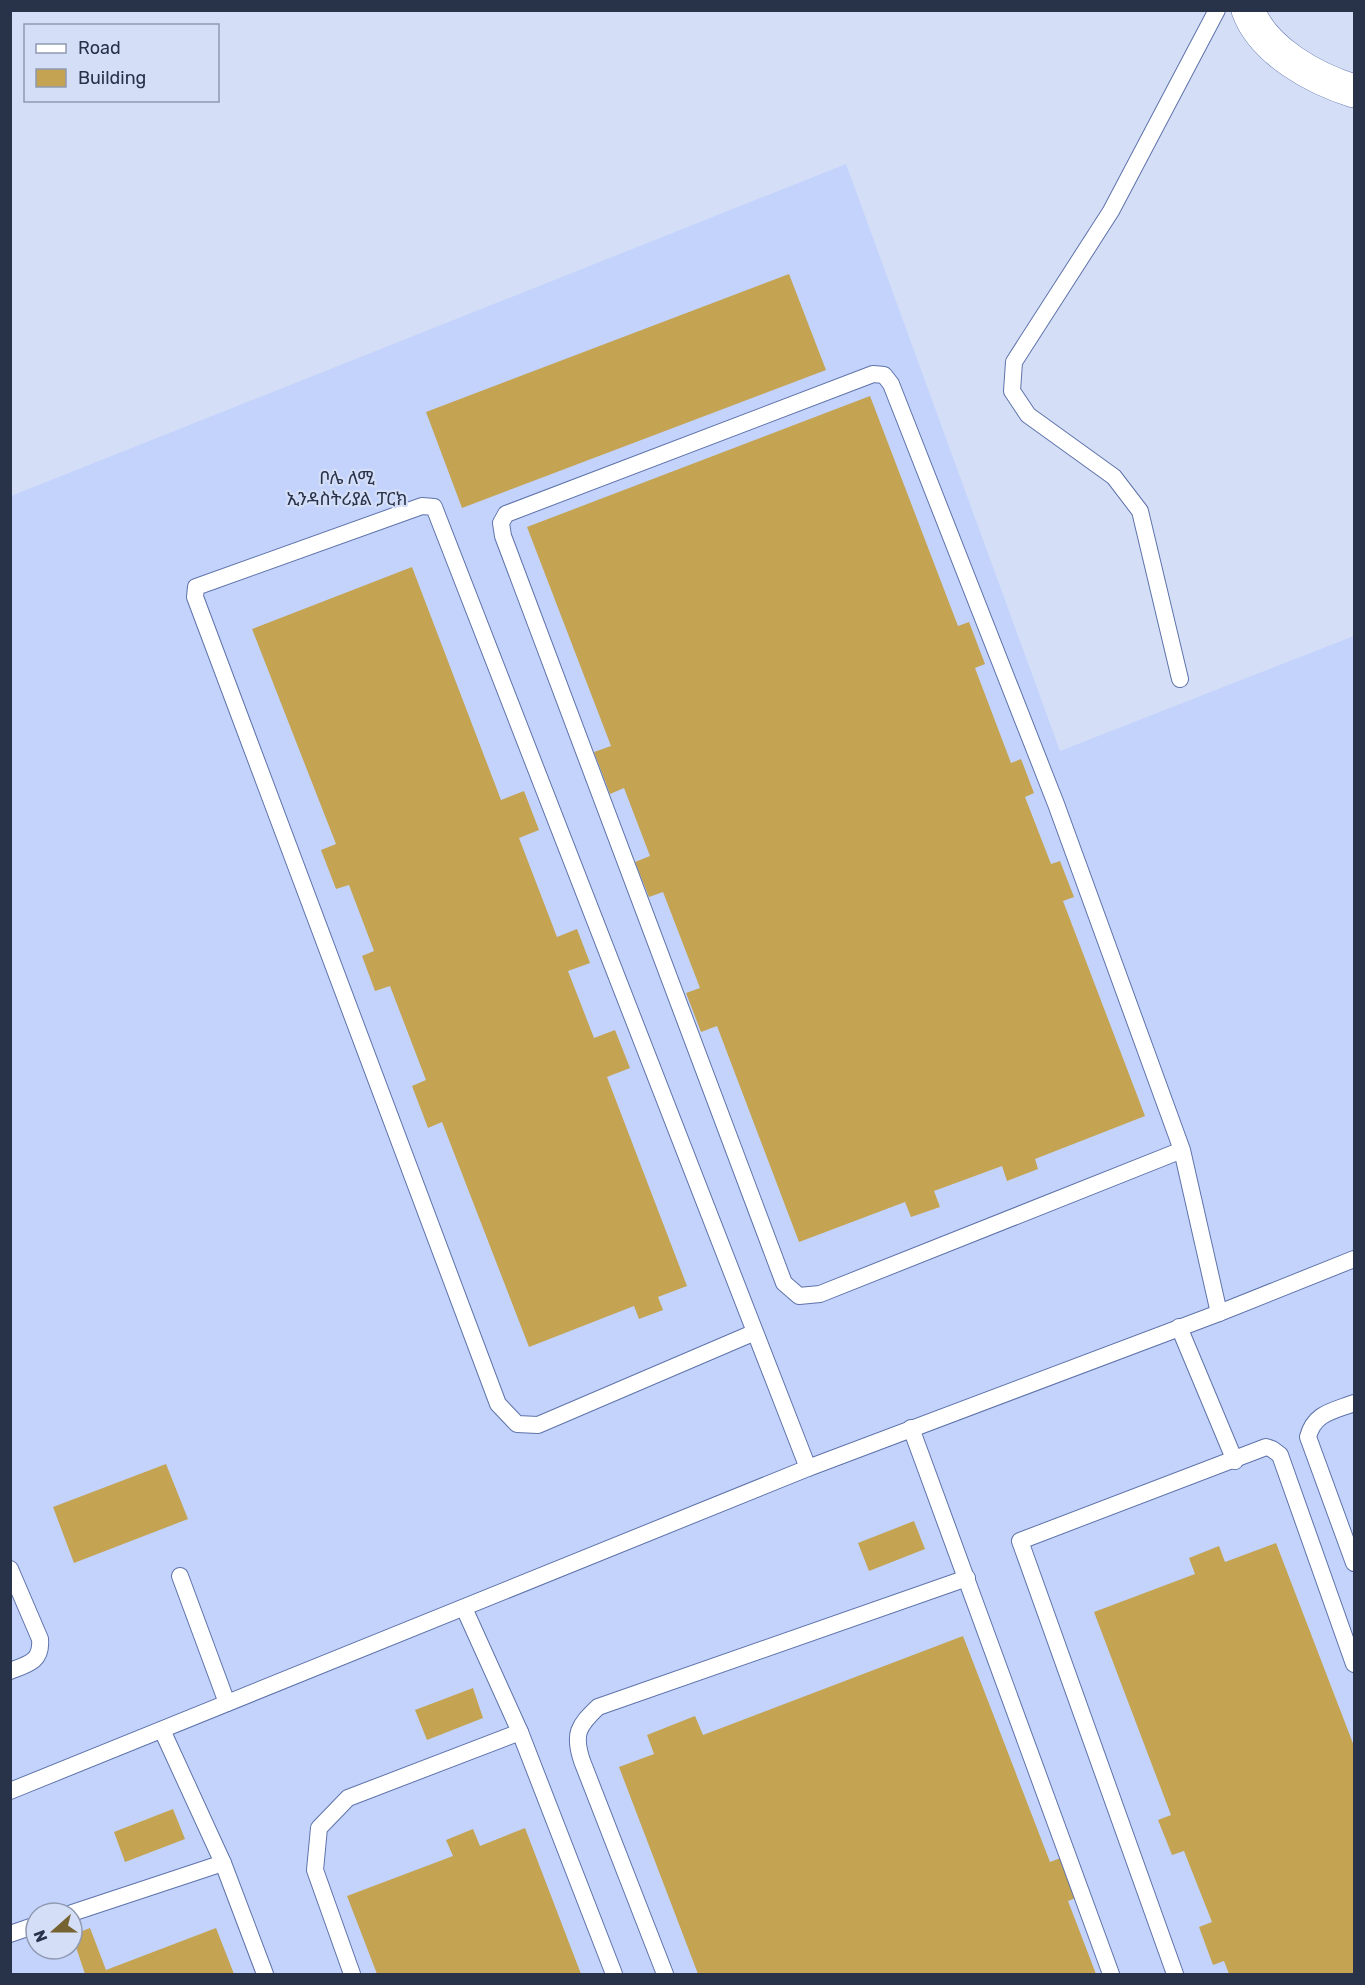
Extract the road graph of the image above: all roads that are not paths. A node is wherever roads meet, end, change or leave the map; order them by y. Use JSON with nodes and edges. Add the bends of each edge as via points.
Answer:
{"nodes":[{"id":1,"x":1217,"y":10,"type":"edge"},
{"id":2,"x":1248,"y":10,"type":"edge"},
{"id":3,"x":1354,"y":91,"type":"edge"},
{"id":4,"x":1180,"y":679,"type":"dead end"},
{"id":5,"x":1182,"y":1150,"type":"junction"},
{"id":6,"x":1354,"y":1259,"type":"edge"},
{"id":7,"x":1219,"y":1313,"type":"junction"},
{"id":8,"x":1179,"y":1327,"type":"junction"},
{"id":9,"x":753,"y":1333,"type":"junction"},
{"id":10,"x":1354,"y":1403,"type":"edge"},
{"id":11,"x":910,"y":1428,"type":"junction"},
{"id":12,"x":1235,"y":1461,"type":"junction"},
{"id":13,"x":808,"y":1468,"type":"junction"},
{"id":14,"x":1354,"y":1563,"type":"edge"},
{"id":15,"x":10,"y":1569,"type":"edge"},
{"id":16,"x":180,"y":1576,"type":"dead end"},
{"id":17,"x":967,"y":1578,"type":"junction"},
{"id":18,"x":464,"y":1608,"type":"junction"},
{"id":19,"x":1354,"y":1664,"type":"edge"},
{"id":20,"x":10,"y":1671,"type":"edge"},
{"id":21,"x":227,"y":1703,"type":"junction"},
{"id":22,"x":162,"y":1730,"type":"junction"},
{"id":23,"x":520,"y":1732,"type":"junction"},
{"id":24,"x":10,"y":1791,"type":"edge"},
{"id":25,"x":223,"y":1863,"type":"junction"},
{"id":26,"x":84,"y":1909,"type":"edge"},
{"id":27,"x":265,"y":1974,"type":"edge"},
{"id":28,"x":352,"y":1974,"type":"edge"},
{"id":29,"x":614,"y":1974,"type":"edge"},
{"id":30,"x":665,"y":1974,"type":"edge"},
{"id":31,"x":1111,"y":1974,"type":"edge"},
{"id":32,"x":1175,"y":1974,"type":"edge"}],
"edges":[{"from":1,"to":4,"type":"lane","via":[[1111,211],[1014,362],[1012,391],[1028,416],[1114,477],[1140,511]]},
{"from":2,"to":3,"type":"street","via":[[1268,43],[1304,68]]},
{"from":5,"to":5,"type":"lane","via":[[820,1294],[799,1296],[784,1283],[503,536],[501,523],[506,514],[873,374],[884,375],[891,384],[1056,804]]},
{"from":5,"to":7,"type":"lane"},
{"from":6,"to":7,"type":"lane"},
{"from":7,"to":8,"type":"lane"},
{"from":8,"to":11,"type":"lane"},
{"from":8,"to":12,"type":"lane"},
{"from":9,"to":9,"type":"lane","via":[[538,1425],[517,1424],[498,1404],[195,597],[196,587],[422,506],[434,507]]},
{"from":9,"to":13,"type":"lane"},
{"from":10,"to":14,"type":"lane","via":[[1311,1423],[1308,1437]]},
{"from":11,"to":13,"type":"lane"},
{"from":11,"to":17,"type":"lane"},
{"from":12,"to":19,"type":"lane","via":[[1266,1448],[1280,1455]]},
{"from":12,"to":32,"type":"lane","via":[[1020,1541]]},
{"from":13,"to":18,"type":"lane"},
{"from":15,"to":20,"type":"lane","via":[[40,1639],[41,1651],[36,1661]]},
{"from":16,"to":21,"type":"lane"},
{"from":17,"to":30,"type":"lane","via":[[598,1707],[582,1723],[576,1742],[582,1761]]},
{"from":17,"to":31,"type":"lane"},
{"from":18,"to":21,"type":"lane"},
{"from":18,"to":23,"type":"lane"},
{"from":21,"to":22,"type":"lane"},
{"from":22,"to":24,"type":"lane"},
{"from":22,"to":25,"type":"lane"},
{"from":23,"to":28,"type":"lane","via":[[348,1798],[319,1828],[315,1870]]},
{"from":23,"to":29,"type":"lane"},
{"from":25,"to":26,"type":"lane"},
{"from":25,"to":27,"type":"lane"}]}
